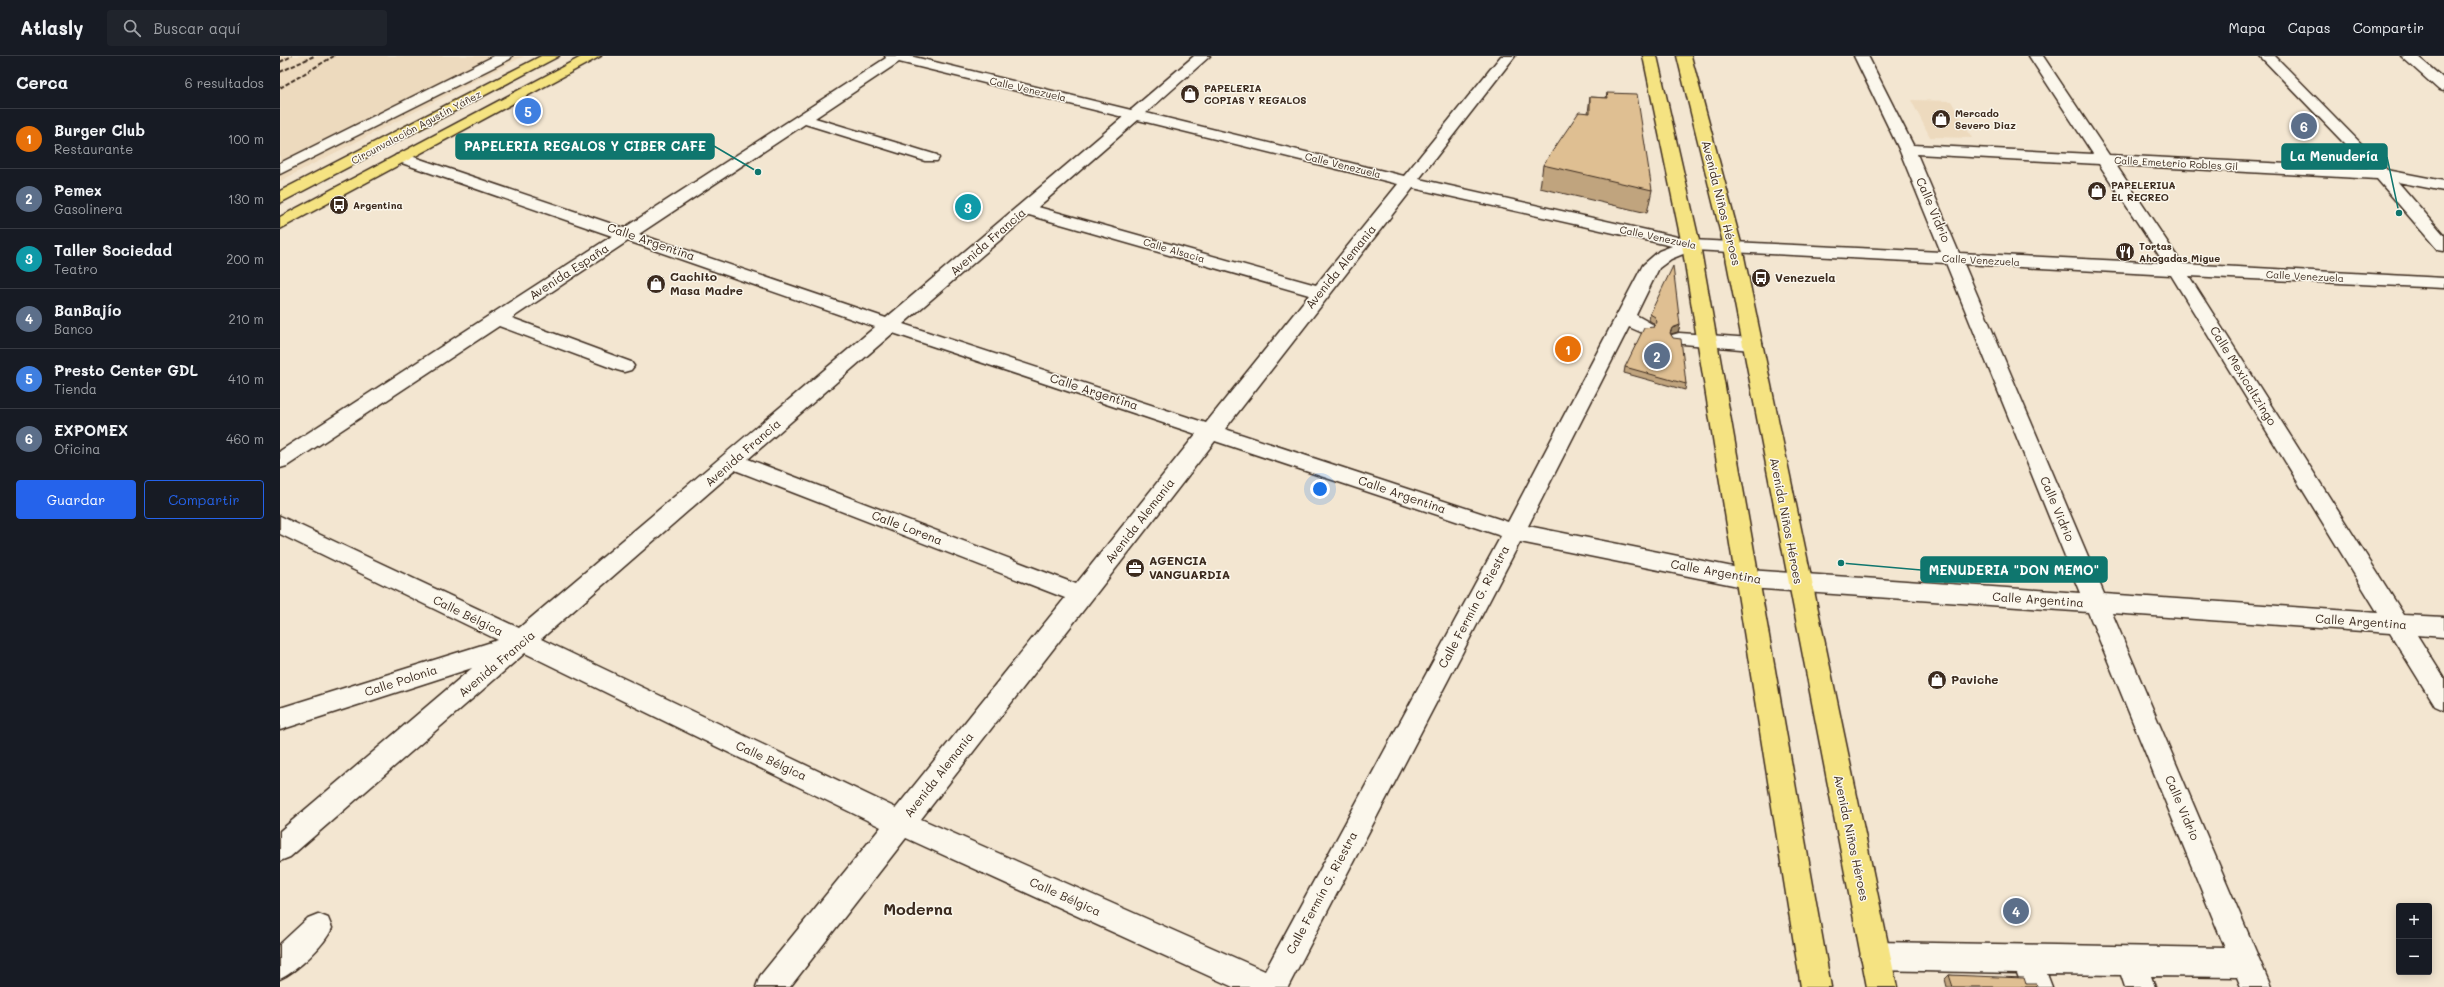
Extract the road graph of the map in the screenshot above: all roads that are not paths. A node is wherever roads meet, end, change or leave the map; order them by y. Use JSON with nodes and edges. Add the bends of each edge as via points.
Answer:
{"nodes":[{"id":1,"x":505,"y":56,"type":"edge"},
{"id":2,"x":552,"y":56,"type":"edge"},
{"id":3,"x":594,"y":56,"type":"edge"},
{"id":4,"x":896,"y":56,"type":"edge"},
{"id":5,"x":1204,"y":56,"type":"edge"},
{"id":6,"x":1508,"y":56,"type":"edge"},
{"id":7,"x":1650,"y":56,"type":"edge"},
{"id":8,"x":1684,"y":56,"type":"edge"},
{"id":9,"x":1861,"y":56,"type":"edge"},
{"id":10,"x":2036,"y":56,"type":"edge"},
{"id":11,"x":2267,"y":56,"type":"edge"},
{"id":12,"x":2408,"y":56,"type":"edge"},
{"id":13,"x":2444,"y":87,"type":"edge"},
{"id":14,"x":1137,"y":115,"type":"junction"},
{"id":15,"x":803,"y":119,"type":"junction"},
{"id":16,"x":1907,"y":149,"type":"junction"},
{"id":17,"x":402,"y":158,"type":"junction"},
{"id":18,"x":931,"y":158,"type":"dead end"},
{"id":19,"x":2105,"y":159,"type":"junction"},
{"id":20,"x":280,"y":169,"type":"edge"},
{"id":21,"x":2382,"y":174,"type":"junction"},
{"id":22,"x":1410,"y":182,"type":"junction"},
{"id":23,"x":2444,"y":186,"type":"edge"},
{"id":24,"x":280,"y":198,"type":"edge"},
{"id":25,"x":1027,"y":209,"type":"junction"},
{"id":26,"x":280,"y":224,"type":"edge"},
{"id":27,"x":627,"y":234,"type":"junction"},
{"id":28,"x":1691,"y":245,"type":"junction"},
{"id":29,"x":2444,"y":246,"type":"edge"},
{"id":30,"x":1733,"y":247,"type":"junction"},
{"id":31,"x":1953,"y":258,"type":"junction"},
{"id":32,"x":2177,"y":270,"type":"junction"},
{"id":33,"x":2444,"y":283,"type":"edge"},
{"id":34,"x":1320,"y":292,"type":"junction"},
{"id":35,"x":497,"y":319,"type":"junction"},
{"id":36,"x":891,"y":326,"type":"junction"},
{"id":37,"x":1679,"y":338,"type":"edge"},
{"id":38,"x":1707,"y":341,"type":"junction"},
{"id":39,"x":1752,"y":344,"type":"junction"},
{"id":40,"x":624,"y":366,"type":"dead end"},
{"id":41,"x":1211,"y":431,"type":"junction"},
{"id":42,"x":280,"y":461,"type":"edge"},
{"id":43,"x":732,"y":461,"type":"junction"},
{"id":44,"x":280,"y":524,"type":"edge"},
{"id":45,"x":1514,"y":532,"type":"junction"},
{"id":46,"x":1748,"y":579,"type":"junction"},
{"id":47,"x":1799,"y":583,"type":"junction"},
{"id":48,"x":1081,"y":595,"type":"junction"},
{"id":49,"x":2097,"y":604,"type":"junction"},
{"id":50,"x":2396,"y":624,"type":"junction"},
{"id":51,"x":2444,"y":627,"type":"edge"},
{"id":52,"x":522,"y":642,"type":"junction"},
{"id":53,"x":2444,"y":699,"type":"edge"},
{"id":54,"x":280,"y":719,"type":"edge"},
{"id":55,"x":901,"y":823,"type":"junction"},
{"id":56,"x":280,"y":848,"type":"edge"},
{"id":57,"x":318,"y":928,"type":"dead end"},
{"id":58,"x":1875,"y":956,"type":"junction"},
{"id":59,"x":2027,"y":958,"type":"junction"},
{"id":60,"x":2130,"y":960,"type":"junction"},
{"id":61,"x":280,"y":964,"type":"edge"},
{"id":62,"x":2251,"y":975,"type":"edge"},
{"id":63,"x":771,"y":987,"type":"edge"},
{"id":64,"x":1267,"y":987,"type":"edge"},
{"id":65,"x":1272,"y":987,"type":"edge"},
{"id":66,"x":1816,"y":987,"type":"edge"},
{"id":67,"x":1882,"y":987,"type":"edge"},
{"id":68,"x":2037,"y":987,"type":"edge"},
{"id":69,"x":2140,"y":987,"type":"edge"}],
"edges":[{"from":1,"to":20,"type":"street"},
{"from":2,"to":24,"type":"main road","name":"Circunvalación Agustín Yáñez"},
{"from":3,"to":17,"type":"main road","name":"Circunvalación Agustín Yáñez"},
{"from":4,"to":14,"type":"street","name":"Calle Venezuela"},
{"from":4,"to":15,"type":"street","name":"Avenida España"},
{"from":5,"to":14,"type":"street","name":"Avenida Francia"},
{"from":6,"to":22,"type":"street","name":"Avenida Alemania"},
{"from":7,"to":28,"type":"main road"},
{"from":8,"to":30,"type":"main road","name":"Avenida Niños Héroes"},
{"from":9,"to":16,"type":"street","name":"Calle Vidrio"},
{"from":10,"to":19,"type":"street","name":"Calle Mexicaltzingo"},
{"from":11,"to":21,"type":"street"},
{"from":12,"to":13,"type":"street"},
{"from":14,"to":22,"type":"street","name":"Calle Venezuela"},
{"from":14,"to":25,"type":"street","name":"Avenida Francia"},
{"from":15,"to":18,"type":"street"},
{"from":15,"to":27,"type":"street","name":"Avenida España"},
{"from":16,"to":19,"type":"street","name":"Calle Emeterio Robles Gil"},
{"from":16,"to":31,"type":"street","name":"Calle Vidrio"},
{"from":17,"to":26,"type":"main road","name":"Circunvalación Agustín Yáñez"},
{"from":17,"to":27,"type":"street","name":"Calle Argentina"},
{"from":19,"to":21,"type":"street","name":"Calle Emeterio Robles Gil"},
{"from":19,"to":32,"type":"street","name":"Calle Mexicaltzingo"},
{"from":21,"to":23,"type":"street","name":"Calle Emeterio Robles Gil"},
{"from":21,"to":29,"type":"street"},
{"from":22,"to":28,"type":"street","name":"Calle Venezuela"},
{"from":22,"to":34,"type":"street","name":"Avenida Alemania"},
{"from":25,"to":34,"type":"street","name":"Calle Alsacia"},
{"from":25,"to":36,"type":"street","name":"Avenida Francia"},
{"from":27,"to":35,"type":"street","name":"Avenida España"},
{"from":27,"to":36,"type":"street","name":"Calle Argentina"},
{"from":28,"to":30,"type":"street","name":"Calle Venezuela"},
{"from":28,"to":38,"type":"main road"},
{"from":28,"to":45,"type":"street","name":"Calle Fermín G. Riestra","via":[[1665,255],[1652,265],[1635,322]]},
{"from":30,"to":31,"type":"street","name":"Calle Venezuela"},
{"from":30,"to":39,"type":"main road","name":"Avenida Niños Héroes"},
{"from":31,"to":32,"type":"street","name":"Calle Venezuela"},
{"from":31,"to":49,"type":"street","name":"Calle Vidrio"},
{"from":32,"to":33,"type":"street","name":"Calle Venezuela"},
{"from":32,"to":50,"type":"street","name":"Calle Mexicaltzingo"},
{"from":34,"to":41,"type":"street","name":"Avenida Alemania"},
{"from":35,"to":40,"type":"street"},
{"from":35,"to":42,"type":"street","name":"Avenida España"},
{"from":36,"to":41,"type":"street","name":"Calle Argentina"},
{"from":36,"to":43,"type":"street","name":"Avenida Francia"},
{"from":37,"to":38,"type":"street"},
{"from":38,"to":39,"type":"street"},
{"from":38,"to":46,"type":"main road"},
{"from":39,"to":47,"type":"main road","name":"Avenida Niños Héroes"},
{"from":41,"to":45,"type":"street","name":"Calle Argentina"},
{"from":41,"to":48,"type":"street","name":"Avenida Alemania"},
{"from":43,"to":48,"type":"street","name":"Calle Lorena"},
{"from":43,"to":52,"type":"street","name":"Avenida Francia"},
{"from":44,"to":52,"type":"street","name":"Calle Bélgica"},
{"from":45,"to":46,"type":"street","name":"Calle Argentina"},
{"from":45,"to":65,"type":"street","name":"Calle Fermín G. Riestra"},
{"from":46,"to":47,"type":"street","name":"Calle Argentina"},
{"from":46,"to":66,"type":"main road"},
{"from":47,"to":49,"type":"street","name":"Calle Argentina"},
{"from":47,"to":58,"type":"main road","name":"Avenida Niños Héroes"},
{"from":48,"to":55,"type":"street","name":"Avenida Alemania"},
{"from":49,"to":50,"type":"street","name":"Calle Argentina"},
{"from":49,"to":62,"type":"street","name":"Calle Vidrio"},
{"from":50,"to":51,"type":"street","name":"Calle Argentina"},
{"from":50,"to":53,"type":"street","name":"Calle Mexicaltzingo"},
{"from":52,"to":54,"type":"street","name":"Calle Polonia"},
{"from":52,"to":55,"type":"street","name":"Calle Bélgica"},
{"from":52,"to":56,"type":"street","name":"Avenida Francia"},
{"from":55,"to":63,"type":"street","name":"Avenida Alemania"},
{"from":55,"to":64,"type":"street","name":"Calle Bélgica"},
{"from":57,"to":61,"type":"street"},
{"from":58,"to":59,"type":"street"},
{"from":58,"to":67,"type":"main road","name":"Avenida Niños Héroes"},
{"from":59,"to":60,"type":"street"},
{"from":59,"to":68,"type":"street"},
{"from":60,"to":62,"type":"street"},
{"from":60,"to":69,"type":"street"}]}
